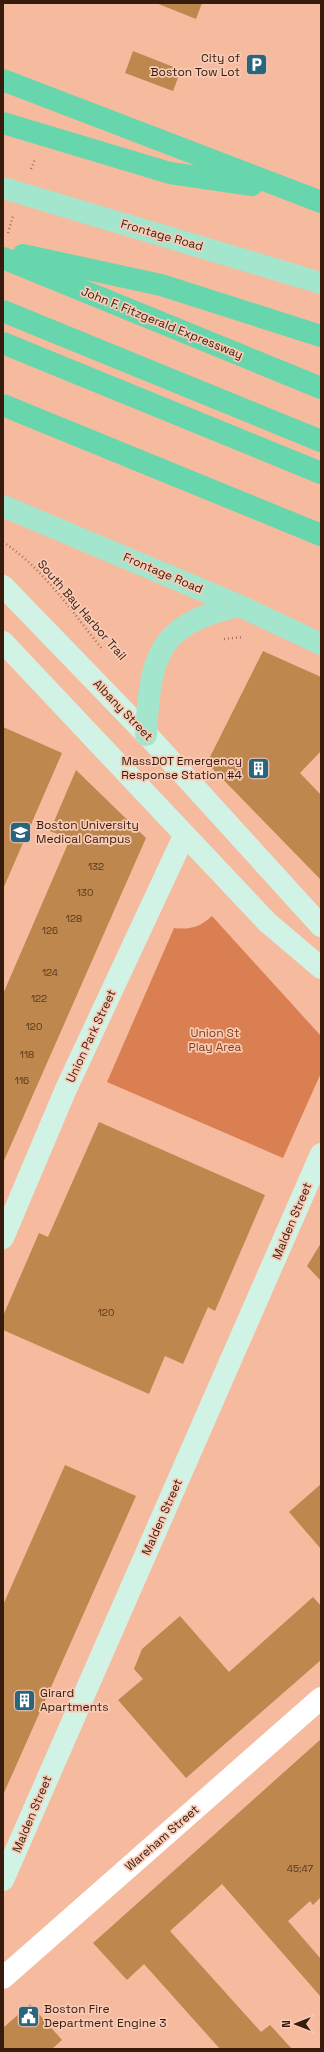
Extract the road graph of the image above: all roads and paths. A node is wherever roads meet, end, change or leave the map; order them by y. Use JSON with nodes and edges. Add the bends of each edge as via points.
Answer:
{"nodes":[{"id":1,"x":3,"y":80,"type":"edge"},
{"id":2,"x":3,"y":123,"type":"edge"},
{"id":3,"x":3,"y":188,"type":"edge"},
{"id":4,"x":291,"y":191,"type":"junction"},
{"id":5,"x":321,"y":202,"type":"edge"},
{"id":6,"x":3,"y":251,"type":"edge"},
{"id":7,"x":3,"y":258,"type":"edge"},
{"id":8,"x":321,"y":283,"type":"edge"},
{"id":9,"x":3,"y":311,"type":"edge"},
{"id":10,"x":321,"y":336,"type":"edge"},
{"id":11,"x":3,"y":343,"type":"edge"},
{"id":12,"x":321,"y":388,"type":"edge"},
{"id":13,"x":3,"y":405,"type":"edge"},
{"id":14,"x":321,"y":441,"type":"edge"},
{"id":15,"x":321,"y":474,"type":"edge"},
{"id":16,"x":3,"y":506,"type":"edge"},
{"id":17,"x":321,"y":535,"type":"edge"},
{"id":18,"x":3,"y":542,"type":"edge"},
{"id":19,"x":3,"y":586,"type":"edge"},
{"id":20,"x":240,"y":606,"type":"junction"},
{"id":21,"x":248,"y":638,"type":"dead end"},
{"id":22,"x":217,"y":641,"type":"dead end"},
{"id":23,"x":3,"y":642,"type":"edge"},
{"id":24,"x":321,"y":644,"type":"edge"},
{"id":25,"x":107,"y":654,"type":"dead end"},
{"id":26,"x":146,"y":734,"type":"junction"},
{"id":27,"x":184,"y":836,"type":"junction"},
{"id":28,"x":321,"y":926,"type":"edge"},
{"id":29,"x":321,"y":968,"type":"edge"},
{"id":30,"x":321,"y":1154,"type":"edge"},
{"id":31,"x":3,"y":1238,"type":"edge"},
{"id":32,"x":321,"y":1698,"type":"edge"},
{"id":33,"x":3,"y":1880,"type":"edge"},
{"id":34,"x":3,"y":1978,"type":"edge"}],
"edges":[{"from":1,"to":4,"type":"highway"},
{"from":2,"to":4,"type":"highway","via":[[170,173]]},
{"from":3,"to":8,"type":"main road","name":"Frontage Road"},
{"from":4,"to":5,"type":"highway"},
{"from":6,"to":10,"type":"highway","via":[[161,285]]},
{"from":7,"to":12,"type":"highway","name":"John F. Fitzgerald Expressway"},
{"from":9,"to":14,"type":"highway"},
{"from":11,"to":15,"type":"highway"},
{"from":13,"to":17,"type":"highway"},
{"from":16,"to":20,"type":"main road","name":"Frontage Road"},
{"from":18,"to":25,"type":"path","name":"South Bay Harbor Trail","via":[[45,578]]},
{"from":19,"to":26,"type":"main road","name":"Albany Street"},
{"from":20,"to":24,"type":"main road","name":"Frontage Road"},
{"from":20,"to":26,"type":"main road","via":[[202,616],[174,634],[164,647],[152,675]]},
{"from":21,"to":22,"type":"path"},
{"from":23,"to":27,"type":"main road"},
{"from":26,"to":28,"type":"main road","name":"Albany Street"},
{"from":27,"to":29,"type":"main road","via":[[267,922]]},
{"from":27,"to":31,"type":"main road","name":"Union Park Street","via":[[66,1089]]},
{"from":30,"to":33,"type":"main road","name":"Malden Street"},
{"from":32,"to":34,"type":"street","name":"Wareham Street"}]}
